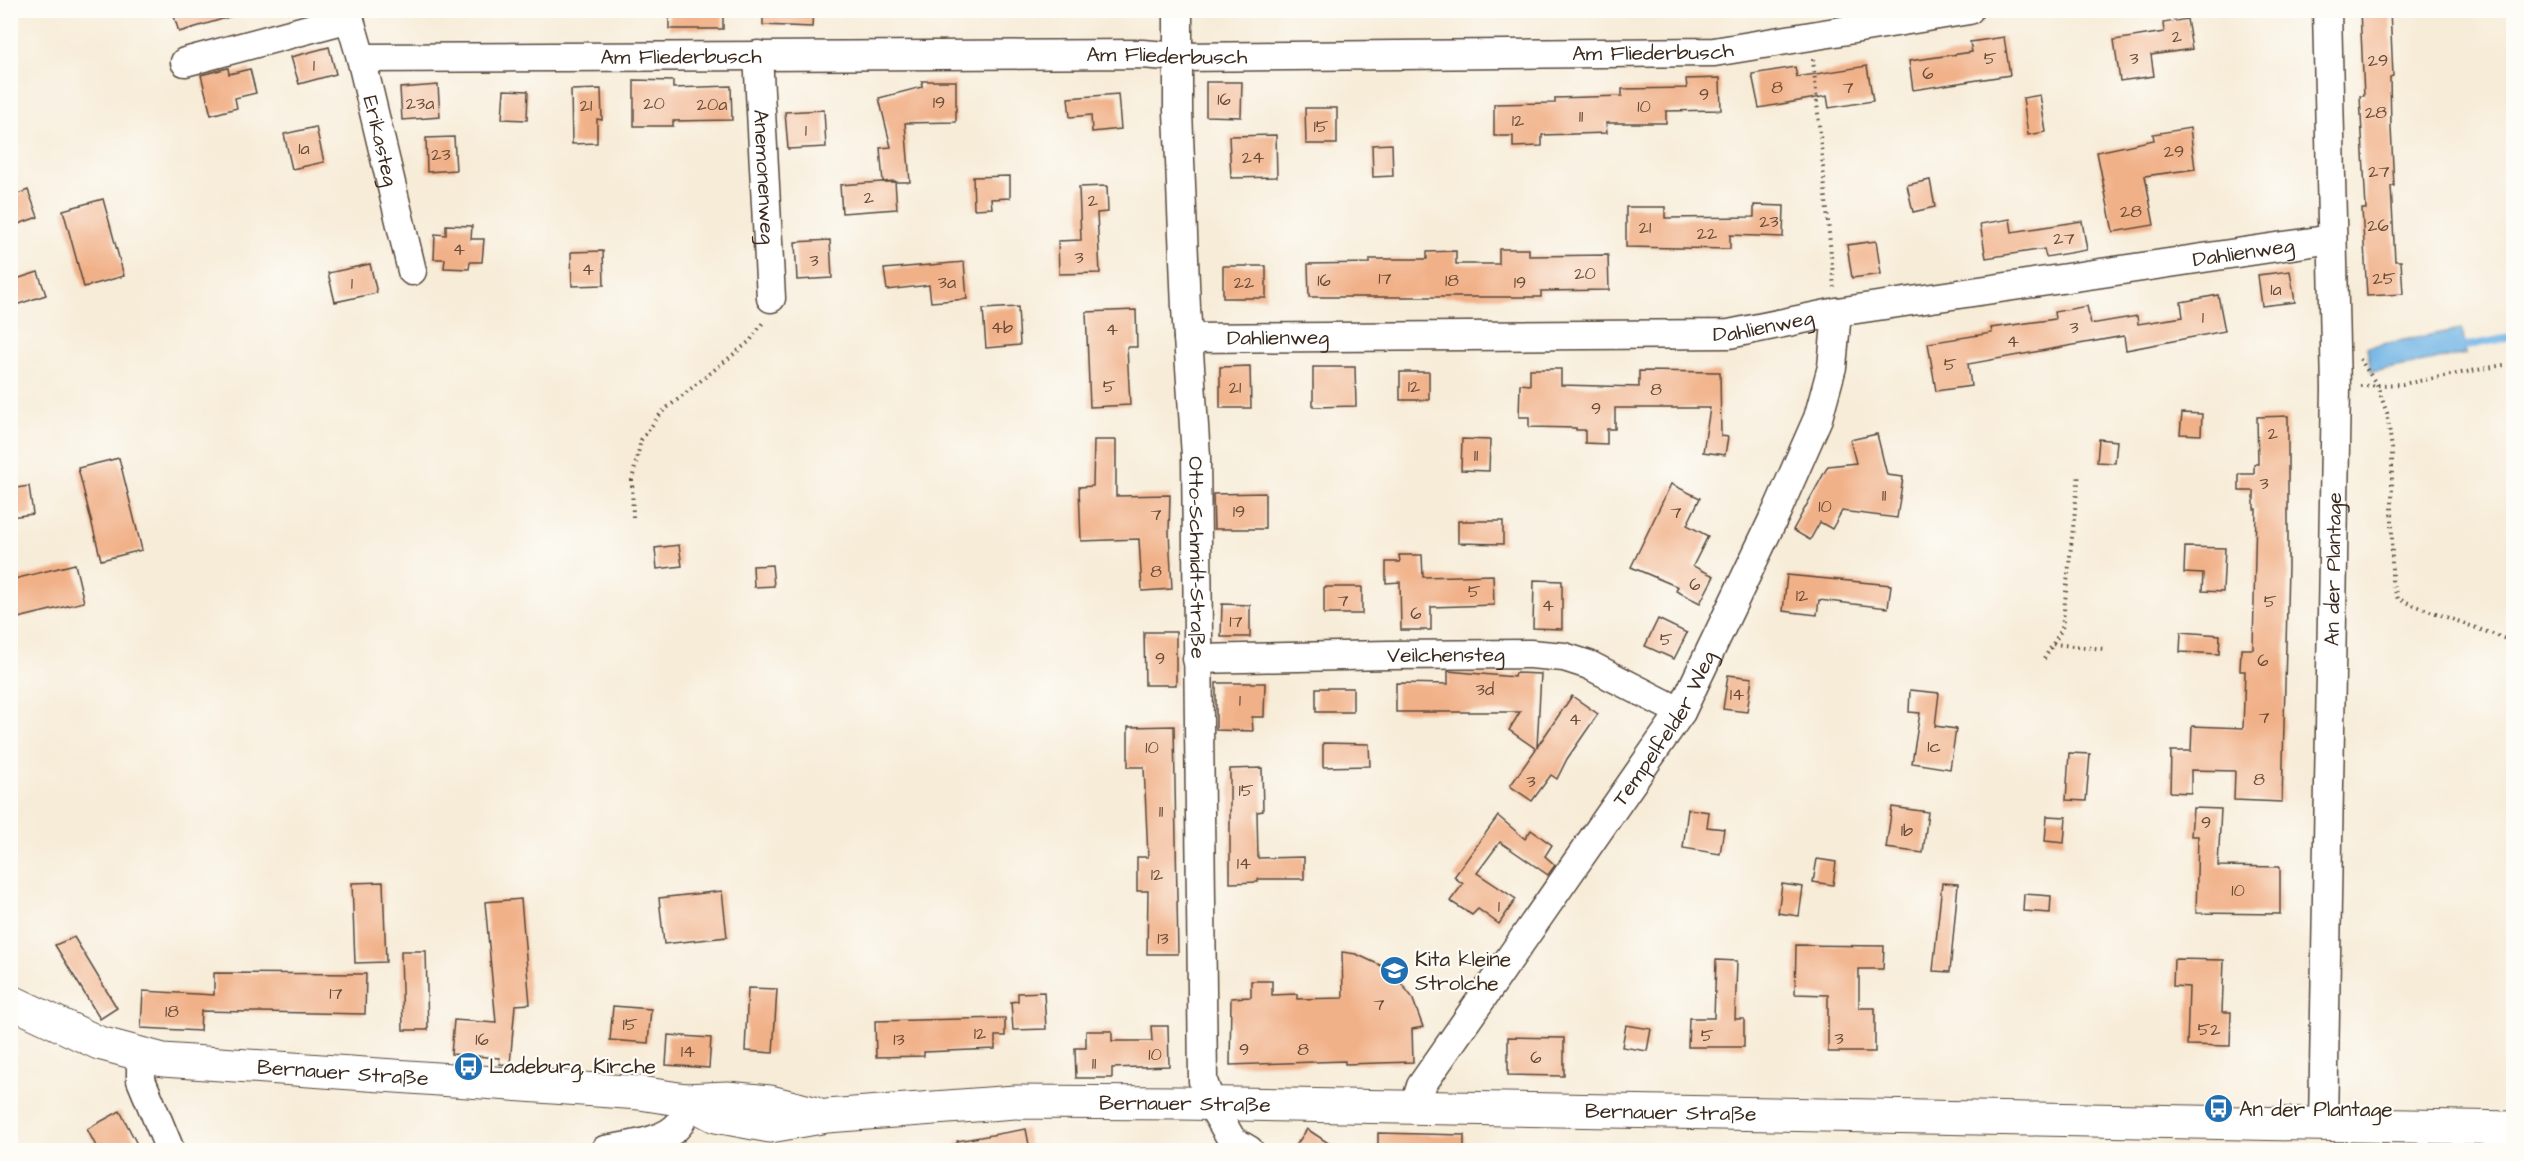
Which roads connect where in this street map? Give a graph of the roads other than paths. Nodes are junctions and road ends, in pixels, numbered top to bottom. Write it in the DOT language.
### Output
graph roads {
  1 [pos="1178,10"];
  2 [pos="1969,10"];
  3 [pos="2326,10"];
  4 [pos="348,14"];
  5 [pos="759,55"];
  6 [pos="1179,57"];
  7 [pos="361,58"];
  8 [pos="185,62"];
  9 [pos="2332,239"];
  10 [pos="412,271"];
  11 [pos="771,298"];
  12 [pos="1837,312"];
  13 [pos="1188,338"];
  14 [pos="1197,659"];
  15 [pos="1681,712"];
  16 [pos="10,1001"];
  17 [pos="141,1056"];
  18 [pos="685,1100"];
  19 [pos="1211,1104"];
  20 [pos="1414,1108"];
  21 [pos="2323,1125"];
  22 [pos="2514,1128"];
  23 [pos="170,1150"];
  24 [pos="605,1150"];
  25 [pos="1249,1150"];
  1 -- 6 [label="street, Otto-Schmidt-Straße"];
  2 -- 6 [label="street, Am Fliederbusch"];
  3 -- 9 [label="street, An der Plantage"];
  4 -- 7 [label="street, Erikasteg"];
  4 -- 8 [label="street"];
  5 -- 6 [label="street, Am Fliederbusch"];
  5 -- 7 [label="street, Am Fliederbusch"];
  5 -- 11 [label="street, Anemonenweg"];
  6 -- 13 [label="street, Otto-Schmidt-Straße"];
  7 -- 10 [label="street, Erikasteg"];
  9 -- 12 [label="street, Dahlienweg"];
  9 -- 21 [label="street, An der Plantage"];
  12 -- 13 [label="street, Dahlienweg"];
  12 -- 15 [label="street, Tempelfelder Weg"];
  13 -- 14 [label="street, Otto-Schmidt-Straße"];
  14 -- 15 [label="street, Veilchensteg"];
  14 -- 19 [label="street, Otto-Schmidt-Straße"];
  15 -- 20 [label="street, Tempelfelder Weg"];
  16 -- 17 [label="main road, Bernauer Straße"];
  17 -- 18 [label="main road, Bernauer Straße"];
  17 -- 23 [label="street"];
  18 -- 19 [label="main road, Bernauer Straße"];
  18 -- 24 [label="street"];
  19 -- 20 [label="main road, Bernauer Straße"];
  19 -- 25 [label="street, Otto-Schmidt-Straße"];
  20 -- 21 [label="main road, Bernauer Straße"];
  21 -- 22 [label="main road, Bernauer Straße"];
}
